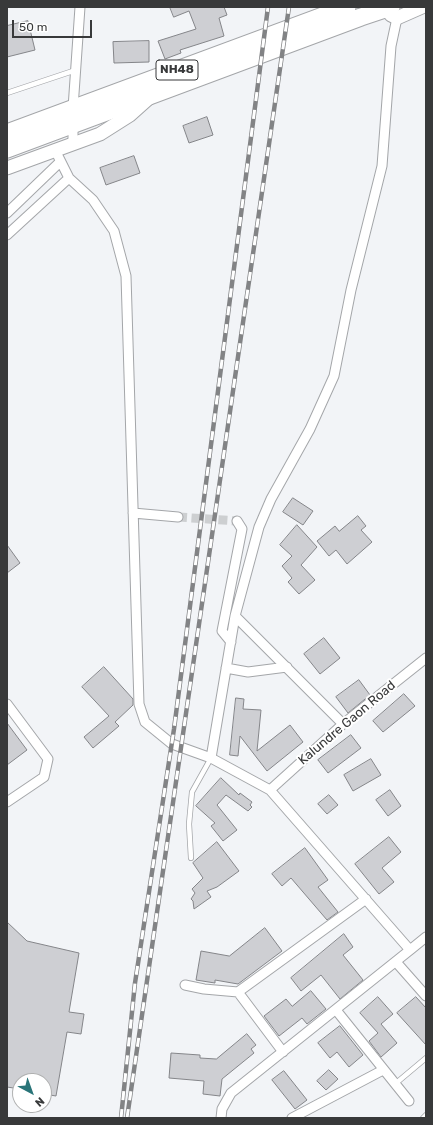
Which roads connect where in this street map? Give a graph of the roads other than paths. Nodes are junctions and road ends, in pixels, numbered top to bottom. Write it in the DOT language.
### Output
graph roads {
  1 [pos="80,7"];
  2 [pos="347,7"];
  3 [pos="422,7"];
  4 [pos="390,10"];
  5 [pos="76,70"];
  6 [pos="7,93"];
  7 [pos="155,94"];
  8 [pos="73,116"];
  9 [pos="7,133"];
  10 [pos="73,144"];
  11 [pos="7,149"];
  12 [pos="57,156"];
  13 [pos="7,168"];
  14 [pos="69,178"];
  15 [pos="7,213"];
  16 [pos="7,235"];
  17 [pos="133,513"];
  18 [pos="178,517"];
  19 [pos="237,521"];
  20 [pos="235,616"];
  21 [pos="231,642"];
  22 [pos="426,658"];
  23 [pos="286,667"];
  24 [pos="226,668"];
  25 [pos="7,704"];
  26 [pos="343,724"];
  27 [pos="211,758"];
  28 [pos="270,790"];
  29 [pos="7,802"];
  30 [pos="191,858"];
  31 [pos="366,899"];
  32 [pos="426,938"];
  33 [pos="410,950"];
  34 [pos="396,962"];
  35 [pos="186,985"];
  36 [pos="238,992"];
  37 [pos="426,996"];
  38 [pos="336,1010"];
  39 [pos="283,1052"];
  40 [pos="426,1058"];
  41 [pos="383,1070"];
  42 [pos="395,1084"];
  43 [pos="409,1101"];
  44 [pos="426,1115"];
  45 [pos="221,1118"];
  46 [pos="292,1118"];
  47 [pos="423,1118"];
  1 -- 5 [label="street"];
  2 -- 8 [label="highway, NH48"];
  3 -- 4 [label="street"];
  4 -- 7 [label="highway, NH48"];
  4 -- 20 [label="street"];
  5 -- 6 [label="lane"];
  5 -- 8 [label="street"];
  7 -- 8 [label="highway, NH48"];
  7 -- 10 [label="street"];
  8 -- 9 [label="highway, NH48"];
  8 -- 10 [label="street"];
  8 -- 11 [label="highway, NH48"];
  10 -- 12 [label="street"];
  12 -- 13 [label="street"];
  12 -- 14 [label="street"];
  12 -- 15 [label="street"];
  14 -- 16 [label="street"];
  14 -- 17 [label="street"];
  17 -- 18 [label="street"];
  17 -- 27 [label="street"];
  19 -- 21 [label="street"];
  20 -- 21 [label="street"];
  20 -- 23 [label="street"];
  21 -- 24 [label="street"];
  22 -- 26 [label="street, Kalundre Gaon Road"];
  23 -- 24 [label="street"];
  23 -- 26 [label="street"];
  24 -- 27 [label="street"];
  25 -- 29 [label="street"];
  26 -- 28 [label="street, Kalundre Gaon Road"];
  27 -- 28 [label="street"];
  27 -- 30 [label="lane"];
  28 -- 31 [label="street"];
  31 -- 33 [label="street"];
  31 -- 36 [label="street"];
  32 -- 33 [label="street"];
  33 -- 34 [label="street"];
  34 -- 37 [label="street"];
  34 -- 38 [label="street"];
  35 -- 36 [label="street"];
  36 -- 39 [label="street"];
  38 -- 39 [label="street"];
  38 -- 41 [label="street"];
  39 -- 45 [label="street"];
  40 -- 42 [label="lane"];
  41 -- 42 [label="street"];
  41 -- 46 [label="street"];
  42 -- 43 [label="street"];
  44 -- 47 [label="lane"];
}
